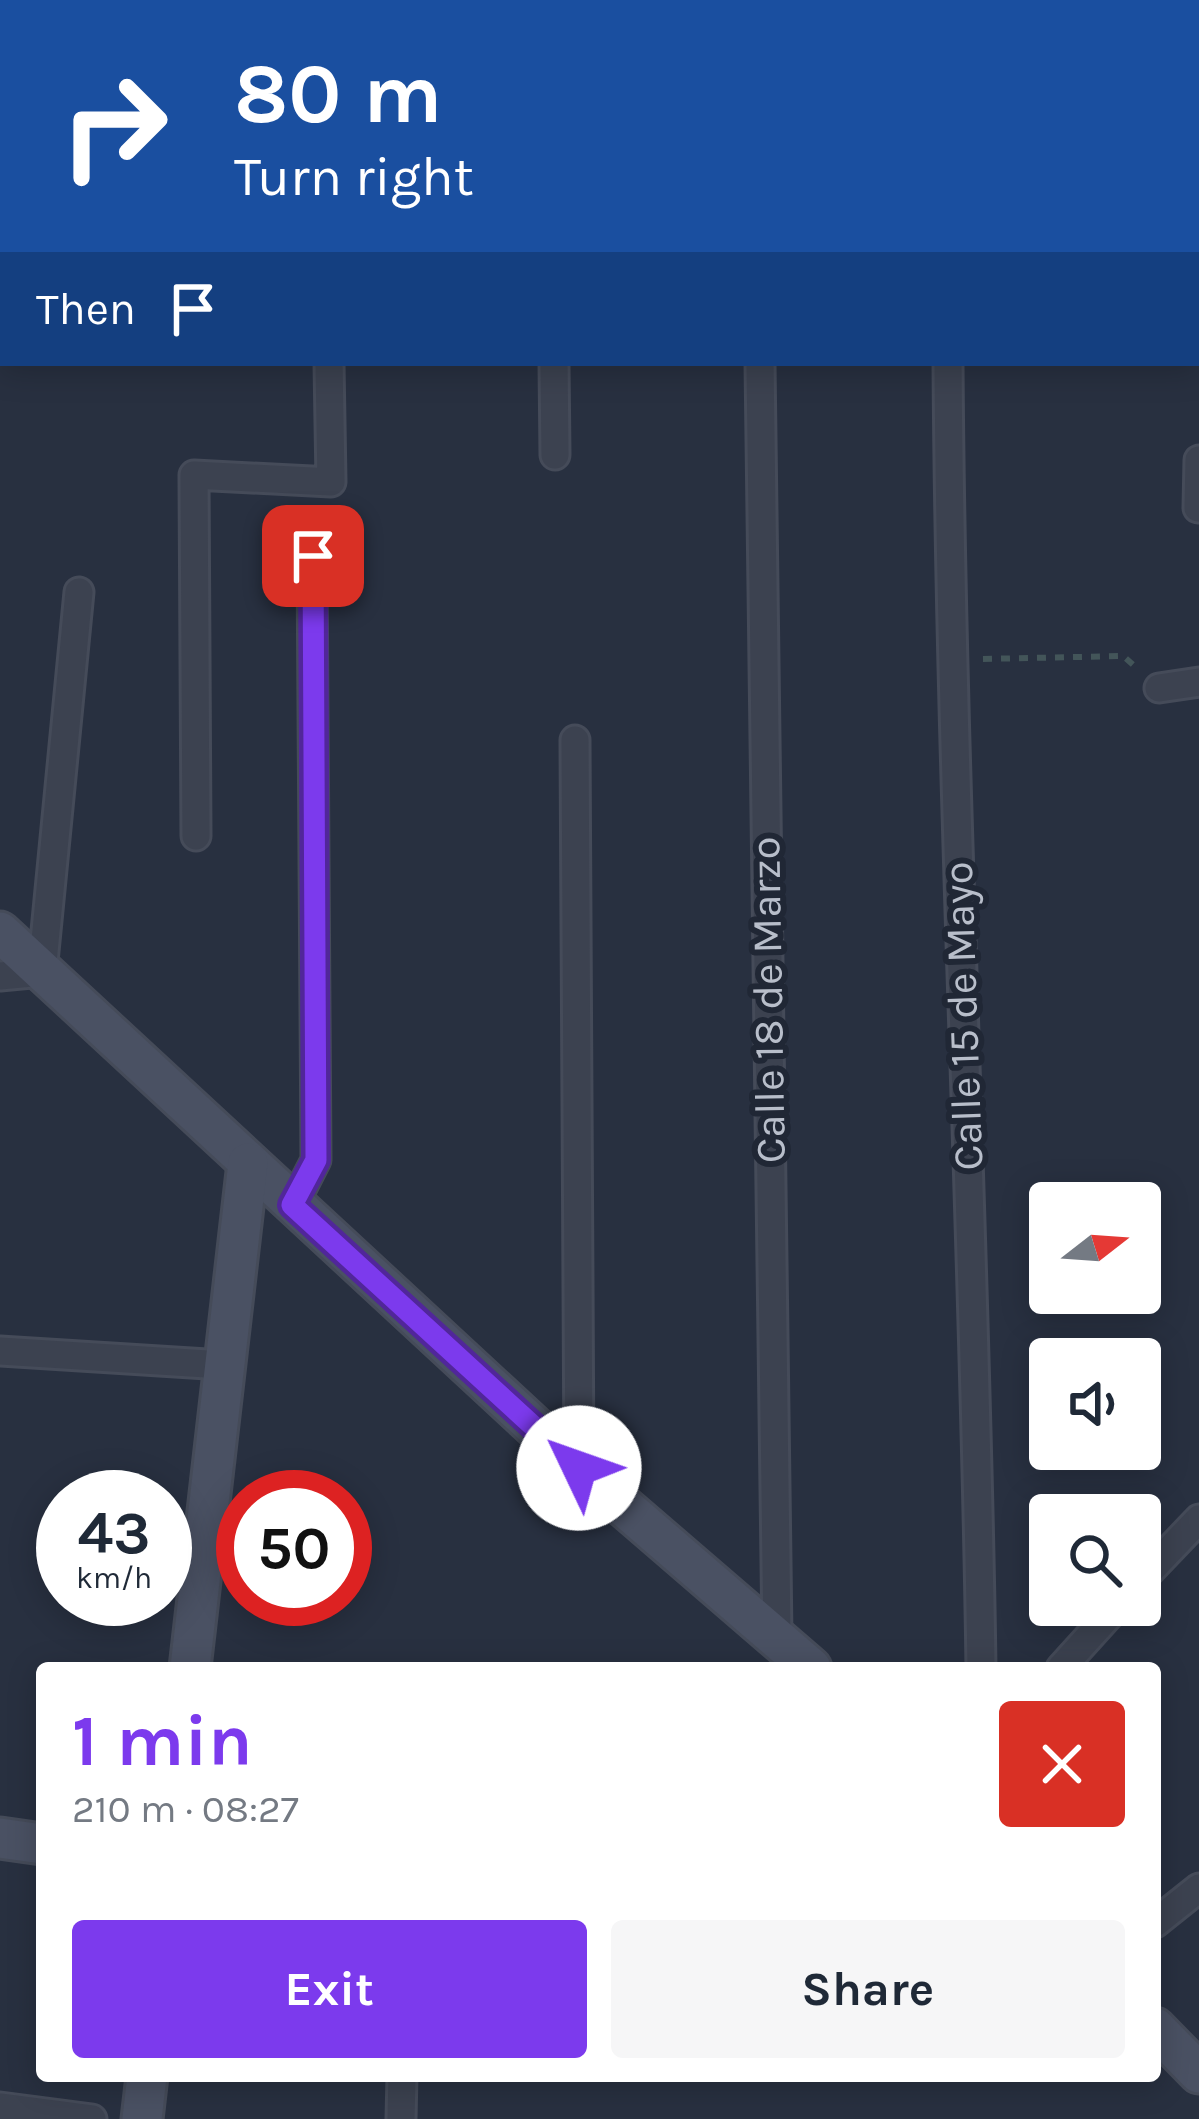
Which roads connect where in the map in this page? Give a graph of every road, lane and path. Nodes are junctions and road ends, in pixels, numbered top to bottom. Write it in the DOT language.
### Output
graph roads {
  1 [pos="329,366"];
  2 [pos="554,366"];
  3 [pos="760,366"];
  4 [pos="948,366"];
  5 [pos="555,455"];
  6 [pos="1199,460"];
  7 [pos="1198,508"];
  8 [pos="313,556"];
  9 [pos="80,592"];
  10 [pos="950,660"];
  11 [pos="1199,682"];
  12 [pos="1159,688"];
  13 [pos="575,740"];
  14 [pos="196,836"];
  15 [pos="0,932"];
  16 [pos="42,971"];
  17 [pos="0,976"];
  18 [pos="248,1163"];
  19 [pos="292,1205"];
  20 [pos="0,1351"];
  21 [pos="223,1365"];
  22 [pos="579,1468"];
  23 [pos="1199,1519"];
  24 [pos="1161,1559"];
  25 [pos="1099,1626"];
  26 [pos="777,1637"];
  27 [pos="191,1662"];
  28 [pos="804,1662"];
  29 [pos="981,1662"];
  30 [pos="1066,1662"];
  31 [pos="0,1838"];
  32 [pos="36,1843"];
  33 [pos="1199,1888"];
  34 [pos="1161,1918"];
  35 [pos="1161,2034"];
  36 [pos="1199,2073"];
  37 [pos="146,2082"];
  38 [pos="402,2082"];
  39 [pos="0,2107"];
  40 [pos="92,2119"];
  41 [pos="142,2119"];
  42 [pos="401,2119"];
  1 -- 14 [label="street"];
  2 -- 5 [label="street"];
  3 -- 26 [label="street, Calle 18 de Marzo"];
  4 -- 10 [label="street, Calle 15 de Mayo"];
  6 -- 7 [label="street"];
  8 -- 19 [label="street"];
  9 -- 16 [label="street"];
  10 -- 12 [label="path"];
  10 -- 29 [label="street, Calle 15 de Mayo"];
  11 -- 12 [label="street"];
  13 -- 22 [label="street"];
  15 -- 16 [label="main road"];
  16 -- 17 [label="street"];
  16 -- 18 [label="main road"];
  18 -- 19 [label="main road"];
  18 -- 21 [label="main road"];
  19 -- 22 [label="main road"];
  20 -- 21 [label="street"];
  21 -- 27 [label="main road"];
  22 -- 26 [label="main road"];
  23 -- 24 [label="street"];
  25 -- 30 [label="street"];
  26 -- 28 [label="main road"];
  31 -- 32 [label="main road"];
  33 -- 34 [label="street"];
  35 -- 36 [label="main road"];
  37 -- 41 [label="main road"];
  38 -- 42 [label="street"];
  39 -- 40 [label="street"];
}
